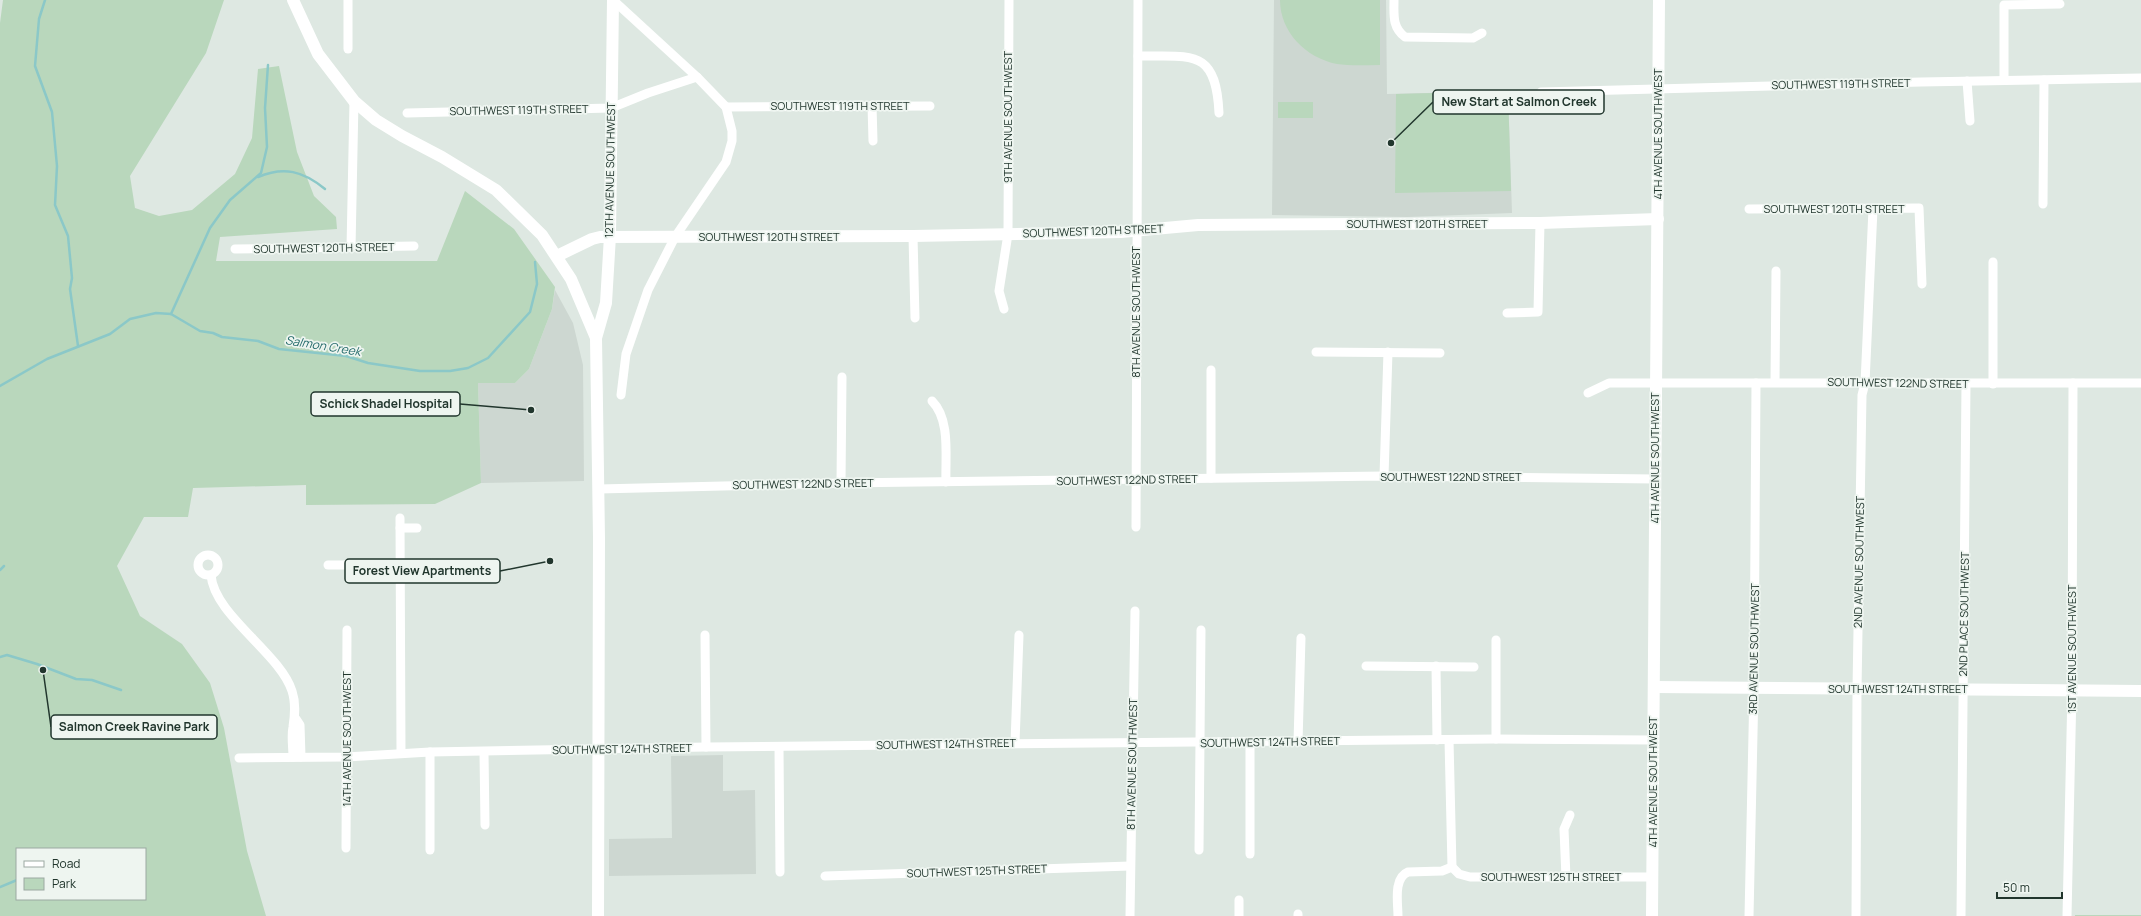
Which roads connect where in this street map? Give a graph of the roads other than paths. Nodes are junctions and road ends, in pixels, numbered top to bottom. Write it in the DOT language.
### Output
graph roads {
  1 [pos="293,0"];
  2 [pos="348,0"];
  3 [pos="613,0"];
  4 [pos="1009,0"];
  5 [pos="1138,0"];
  6 [pos="1394,0"];
  7 [pos="1659,0"];
  8 [pos="2060,4"];
  9 [pos="1482,33"];
  10 [pos="348,49"];
  11 [pos="1138,56"];
  12 [pos="697,77"];
  13 [pos="2141,78"];
  14 [pos="2004,80"];
  15 [pos="2044,80"];
  16 [pos="1966,81"];
  17 [pos="1658,88"];
  18 [pos="1541,92"];
  19 [pos="354,101"];
  20 [pos="872,106"];
  21 [pos="930,106"];
  22 [pos="726,107"];
  23 [pos="611,108"];
  24 [pos="407,113"];
  25 [pos="1219,113"];
  26 [pos="1970,121"];
  27 [pos="873,141"];
  28 [pos="2042,204"];
  29 [pos="1749,209"];
  30 [pos="1874,209"];
  31 [pos="1658,219"];
  32 [pos="1540,223"];
  33 [pos="1136,231"];
  34 [pos="1008,234"];
  35 [pos="610,236"];
  36 [pos="914,236"];
  37 [pos="675,237"];
  38 [pos="414,246"];
  39 [pos="351,248"];
  40 [pos="235,249"];
  41 [pos="557,256"];
  42 [pos="1992,262"];
  43 [pos="1776,271"];
  44 [pos="1922,284"];
  45 [pos="1004,309"];
  46 [pos="1507,313"];
  47 [pos="915,318"];
  48 [pos="596,338"];
  49 [pos="1316,352"];
  50 [pos="1388,352"];
  51 [pos="1440,353"];
  52 [pos="1211,370"];
  53 [pos="842,377"];
  54 [pos="1775,382"];
  55 [pos="1656,383"];
  56 [pos="1756,383"];
  57 [pos="1865,383"];
  58 [pos="2073,383"];
  59 [pos="2141,383"];
  60 [pos="1966,384"];
  61 [pos="1993,384"];
  62 [pos="1588,393"];
  63 [pos="621,395"];
  64 [pos="932,401"];
  65 [pos="1384,476"];
  66 [pos="1211,478"];
  67 [pos="1655,479"];
  68 [pos="1136,480"];
  69 [pos="946,482"];
  70 [pos="840,483"];
  71 [pos="599,489"];
  72 [pos="400,518"];
  73 [pos="1136,527"];
  74 [pos="400,528"];
  75 [pos="417,528"];
  76 [pos="328,565"];
  77 [pos="400,565"];
  78 [pos="211,575"];
  79 [pos="1135,611"];
  80 [pos="347,630"];
  81 [pos="1201,630"];
  82 [pos="705,635"];
  83 [pos="1019,636"];
  84 [pos="1301,638"];
  85 [pos="1496,640"];
  86 [pos="1366,666"];
  87 [pos="1436,666"];
  88 [pos="1474,667"];
  89 [pos="1654,687"];
  90 [pos="1754,688"];
  91 [pos="1856,689"];
  92 [pos="1963,690"];
  93 [pos="2072,690"];
  94 [pos="2141,691"];
  95 [pos="1496,739"];
  96 [pos="1437,740"];
  97 [pos="1449,740"];
  98 [pos="1653,740"];
  99 [pos="1250,742"];
  100 [pos="1298,742"];
  101 [pos="1015,743"];
  102 [pos="1132,743"];
  103 [pos="1199,743"];
  104 [pos="706,747"];
  105 [pos="779,747"];
  106 [pos="600,750"];
  107 [pos="430,752"];
  108 [pos="484,752"];
  109 [pos="401,753"];
  110 [pos="297,757"];
  111 [pos="346,757"];
  112 [pos="239,758"];
  113 [pos="1570,815"];
  114 [pos="484,825"];
  115 [pos="346,848"];
  116 [pos="430,850"];
  117 [pos="1199,850"];
  118 [pos="1250,854"];
  119 [pos="1130,866"];
  120 [pos="1452,867"];
  121 [pos="780,872"];
  122 [pos="825,876"];
  123 [pos="1653,877"];
  124 [pos="1566,878"];
  125 [pos="1239,900"];
  126 [pos="598,916"];
  127 [pos="1130,916"];
  128 [pos="1239,916"];
  129 [pos="1398,916"];
  130 [pos="1652,916"];
  131 [pos="1749,916"];
  132 [pos="1856,916"];
  133 [pos="1961,916"];
  134 [pos="2067,916"];
  1 -- 19 [label="street"];
  2 -- 10 [label="street"];
  3 -- 12 [label="street"];
  3 -- 23 [label="street, 12TH AVENUE SOUTHWEST"];
  4 -- 34 [label="street, 9TH AVENUE SOUTHWEST"];
  5 -- 11 [label="street, 8TH AVENUE SOUTHWEST"];
  6 -- 9 [label="street"];
  7 -- 17 [label="street, 4TH AVENUE SOUTHWEST"];
  8 -- 14 [label="street"];
  11 -- 25 [label="street"];
  11 -- 33 [label="street, 8TH AVENUE SOUTHWEST"];
  12 -- 22 [label="street"];
  12 -- 23 [label="street, SOUTHWEST 119TH STREET"];
  13 -- 15 [label="street, SOUTHWEST 119TH STREET"];
  14 -- 15 [label="street, SOUTHWEST 119TH STREET"];
  14 -- 16 [label="street, SOUTHWEST 119TH STREET"];
  15 -- 28 [label="street"];
  16 -- 17 [label="street, SOUTHWEST 119TH STREET"];
  16 -- 26 [label="street"];
  17 -- 18 [label="street, SOUTHWEST 119TH STREET"];
  17 -- 31 [label="street, 4TH AVENUE SOUTHWEST"];
  19 -- 39 [label="street"];
  19 -- 41 [label="street"];
  20 -- 21 [label="street, SOUTHWEST 119TH STREET"];
  20 -- 22 [label="street, SOUTHWEST 119TH STREET"];
  20 -- 27 [label="street"];
  22 -- 37 [label="street"];
  23 -- 24 [label="street, SOUTHWEST 119TH STREET"];
  23 -- 35 [label="street, 12TH AVENUE SOUTHWEST"];
  29 -- 30 [label="street, SOUTHWEST 120TH STREET"];
  30 -- 44 [label="street, SOUTHWEST 120TH STREET"];
  30 -- 57 [label="street, 2ND AVENUE SOUTHWEST"];
  31 -- 32 [label="street, SOUTHWEST 120TH STREET"];
  31 -- 55 [label="street, 4TH AVENUE SOUTHWEST"];
  32 -- 33 [label="street, SOUTHWEST 120TH STREET"];
  32 -- 46 [label="street"];
  33 -- 34 [label="street, SOUTHWEST 120TH STREET"];
  33 -- 68 [label="street, 8TH AVENUE SOUTHWEST"];
  34 -- 36 [label="street, SOUTHWEST 120TH STREET"];
  34 -- 45 [label="street, 9TH AVENUE SOUTHWEST"];
  35 -- 37 [label="street, SOUTHWEST 120TH STREET"];
  35 -- 41 [label="street, SOUTHWEST 120TH STREET"];
  35 -- 48 [label="street, 12TH AVENUE SOUTHWEST"];
  36 -- 37 [label="street, SOUTHWEST 120TH STREET"];
  36 -- 47 [label="street"];
  37 -- 63 [label="street"];
  38 -- 39 [label="street, SOUTHWEST 120TH STREET"];
  39 -- 40 [label="street, SOUTHWEST 120TH STREET"];
  41 -- 48 [label="street"];
  42 -- 61 [label="street"];
  43 -- 54 [label="street"];
  48 -- 71 [label="street"];
  49 -- 50 [label="street"];
  50 -- 51 [label="street"];
  50 -- 65 [label="street"];
  52 -- 66 [label="street"];
  53 -- 70 [label="street"];
  54 -- 56 [label="street, SOUTHWEST 122ND STREET"];
  54 -- 57 [label="street, SOUTHWEST 122ND STREET"];
  55 -- 56 [label="street, SOUTHWEST 122ND STREET"];
  55 -- 62 [label="street, SOUTHWEST 122ND STREET"];
  55 -- 67 [label="street, 4TH AVENUE SOUTHWEST"];
  56 -- 90 [label="street, 3RD AVENUE SOUTHWEST"];
  57 -- 60 [label="street, SOUTHWEST 122ND STREET"];
  57 -- 91 [label="street, 2ND AVENUE SOUTHWEST"];
  58 -- 59 [label="street, SOUTHWEST 122ND STREET"];
  58 -- 61 [label="street, SOUTHWEST 122ND STREET"];
  58 -- 93 [label="street, 1ST AVENUE SOUTHWEST"];
  60 -- 61 [label="street, SOUTHWEST 122ND STREET"];
  60 -- 92 [label="street, 2ND PLACE SOUTHWEST"];
  64 -- 69 [label="street"];
  65 -- 66 [label="street, SOUTHWEST 122ND STREET"];
  65 -- 67 [label="street, SOUTHWEST 122ND STREET"];
  66 -- 68 [label="street, SOUTHWEST 122ND STREET"];
  67 -- 89 [label="street, 4TH AVENUE SOUTHWEST"];
  68 -- 69 [label="street, SOUTHWEST 122ND STREET"];
  68 -- 73 [label="street, 8TH AVENUE SOUTHWEST"];
  69 -- 70 [label="street, SOUTHWEST 122ND STREET"];
  70 -- 71 [label="street, SOUTHWEST 122ND STREET"];
  71 -- 106 [label="street"];
  72 -- 74 [label="street"];
  74 -- 75 [label="street"];
  74 -- 77 [label="street"];
  76 -- 77 [label="street"];
  77 -- 109 [label="street"];
  78 -- 110 [label="street"];
  79 -- 102 [label="street, 8TH AVENUE SOUTHWEST"];
  80 -- 111 [label="street, 14TH AVENUE SOUTHWEST"];
  81 -- 103 [label="street"];
  82 -- 104 [label="street"];
  83 -- 101 [label="street"];
  84 -- 100 [label="street"];
  85 -- 95 [label="street"];
  86 -- 87 [label="street"];
  87 -- 88 [label="street"];
  87 -- 96 [label="street"];
  89 -- 90 [label="street, SOUTHWEST 124TH STREET"];
  89 -- 98 [label="street, 4TH AVENUE SOUTHWEST"];
  90 -- 91 [label="street, SOUTHWEST 124TH STREET"];
  90 -- 131 [label="street, 3RD AVENUE SOUTHWEST"];
  91 -- 92 [label="street, SOUTHWEST 124TH STREET"];
  91 -- 132 [label="street, 2ND AVENUE SOUTHWEST"];
  92 -- 93 [label="street, SOUTHWEST 124TH STREET"];
  92 -- 133 [label="street, 2ND PLACE SOUTHWEST"];
  93 -- 94 [label="street, SOUTHWEST 124TH STREET"];
  93 -- 134 [label="street, 1ST AVENUE SOUTHWEST"];
  95 -- 97 [label="street, SOUTHWEST 124TH STREET"];
  95 -- 98 [label="street, SOUTHWEST 124TH STREET"];
  96 -- 97 [label="street, SOUTHWEST 124TH STREET"];
  96 -- 100 [label="street, SOUTHWEST 124TH STREET"];
  97 -- 120 [label="street"];
  98 -- 123 [label="street, 4TH AVENUE SOUTHWEST"];
  99 -- 100 [label="street, SOUTHWEST 124TH STREET"];
  99 -- 103 [label="street, SOUTHWEST 124TH STREET"];
  99 -- 118 [label="street"];
  101 -- 102 [label="street, SOUTHWEST 124TH STREET"];
  101 -- 105 [label="street, SOUTHWEST 124TH STREET"];
  102 -- 103 [label="street, SOUTHWEST 124TH STREET"];
  102 -- 119 [label="street, 8TH AVENUE SOUTHWEST"];
  103 -- 117 [label="street"];
  104 -- 105 [label="street, SOUTHWEST 124TH STREET"];
  104 -- 106 [label="street, SOUTHWEST 124TH STREET"];
  105 -- 121 [label="street"];
  106 -- 108 [label="street, SOUTHWEST 124TH STREET"];
  106 -- 126 [label="street"];
  107 -- 108 [label="street, SOUTHWEST 124TH STREET"];
  107 -- 109 [label="street, SOUTHWEST 124TH STREET"];
  107 -- 116 [label="street"];
  108 -- 114 [label="street"];
  109 -- 111 [label="street, SOUTHWEST 124TH STREET"];
  110 -- 111 [label="street, SOUTHWEST 124TH STREET"];
  110 -- 112 [label="street, SOUTHWEST 124TH STREET"];
  111 -- 115 [label="street, 14TH AVENUE SOUTHWEST"];
  113 -- 124 [label="street"];
  119 -- 122 [label="street, SOUTHWEST 125TH STREET"];
  119 -- 127 [label="street, 8TH AVENUE SOUTHWEST"];
  120 -- 124 [label="street, SOUTHWEST 125TH STREET"];
  120 -- 129 [label="street"];
  123 -- 124 [label="street, SOUTHWEST 125TH STREET"];
  123 -- 130 [label="street, 4TH AVENUE SOUTHWEST"];
  125 -- 128 [label="street"];
}
